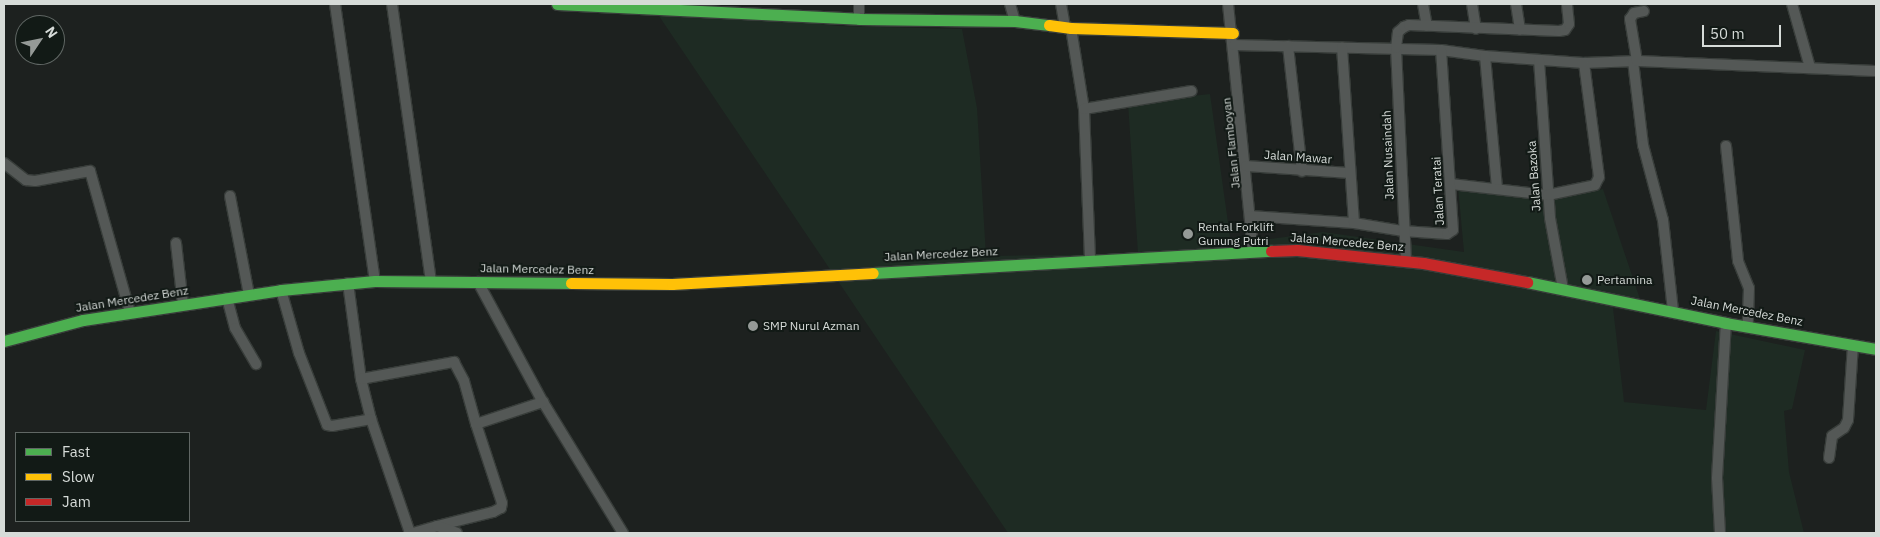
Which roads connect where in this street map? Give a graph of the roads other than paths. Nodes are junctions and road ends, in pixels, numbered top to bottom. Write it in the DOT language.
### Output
graph roads {
  1 [pos="335,4"];
  2 [pos="392,4"];
  3 [pos="557,4"];
  4 [pos="858,4"];
  5 [pos="1010,4"];
  6 [pos="1061,4"];
  7 [pos="1228,4"];
  8 [pos="1424,4"];
  9 [pos="1472,4"];
  10 [pos="1516,4"];
  11 [pos="1567,4"];
  12 [pos="1792,4"];
  13 [pos="630,6"];
  14 [pos="746,9"];
  15 [pos="1644,11"];
  16 [pos="859,19"];
  17 [pos="1015,21"];
  18 [pos="1427,26"];
  19 [pos="1068,28"];
  20 [pos="1476,29"];
  21 [pos="1520,30"];
  22 [pos="1233,39"];
  23 [pos="1288,46"];
  24 [pos="1342,47"];
  25 [pos="1396,48"];
  26 [pos="1441,50"];
  27 [pos="1485,56"];
  28 [pos="1539,60"];
  29 [pos="1635,61"];
  30 [pos="1584,63"];
  31 [pos="1810,67"];
  32 [pos="1876,71"];
  33 [pos="1192,91"];
  34 [pos="1084,109"];
  35 [pos="1726,146"];
  36 [pos="4,163"];
  37 [pos="1246,166"];
  38 [pos="1302,171"];
  39 [pos="1350,173"];
  40 [pos="1451,184"];
  41 [pos="1496,188"];
  42 [pos="1548,195"];
  43 [pos="230,196"];
  44 [pos="1250,216"];
  45 [pos="1354,223"];
  46 [pos="1403,231"];
  47 [pos="176,243"];
  48 [pos="1253,251"];
  49 [pos="1090,260"];
  50 [pos="1406,260"];
  51 [pos="375,281"];
  52 [pos="431,281"];
  53 [pos="478,282"];
  54 [pos="348,283"];
  55 [pos="1563,289"];
  56 [pos="281,290"];
  57 [pos="249,295"];
  58 [pos="227,298"];
  59 [pos="184,304"];
  60 [pos="1674,311"];
  61 [pos="130,312"];
  62 [pos="1726,322"];
  63 [pos="1748,326"];
  64 [pos="4,341"];
  65 [pos="1854,345"];
  66 [pos="1876,349"];
  67 [pos="256,364"];
  68 [pos="361,379"];
  69 [pos="543,402"];
  70 [pos="371,419"];
  71 [pos="476,424"];
  72 [pos="1828,458"];
  73 [pos="437,526"];
  74 [pos="409,532"];
  75 [pos="457,533"];
  76 [pos="623,533"];
  77 [pos="1720,533"];
  1 -- 51 [label="street"];
  2 -- 52 [label="street"];
  3 -- 13 [label="main road"];
  4 -- 16 [label="street"];
  5 -- 17 [label="street"];
  6 -- 19 [label="street"];
  7 -- 22 [label="street, Jalan Flamboyan"];
  8 -- 18 [label="street"];
  9 -- 20 [label="street"];
  10 -- 21 [label="street"];
  11 -- 21 [label="street"];
  12 -- 31 [label="street"];
  13 -- 14 [label="main road"];
  14 -- 16 [label="main road"];
  15 -- 29 [label="street"];
  16 -- 17 [label="main road"];
  17 -- 19 [label="main road"];
  18 -- 20 [label="street"];
  18 -- 25 [label="street"];
  19 -- 22 [label="main road"];
  19 -- 34 [label="street"];
  20 -- 21 [label="street"];
  22 -- 23 [label="street"];
  22 -- 37 [label="street, Jalan Flamboyan"];
  23 -- 24 [label="street"];
  23 -- 38 [label="street"];
  24 -- 25 [label="street"];
  24 -- 39 [label="street"];
  25 -- 26 [label="street"];
  25 -- 46 [label="street, Jalan Nusaindah"];
  26 -- 27 [label="street"];
  26 -- 40 [label="street, Jalan Teratai"];
  27 -- 28 [label="street"];
  27 -- 41 [label="street"];
  28 -- 30 [label="street"];
  28 -- 42 [label="street, Jalan Bazoka"];
  29 -- 30 [label="street"];
  29 -- 31 [label="street"];
  29 -- 60 [label="street"];
  30 -- 42 [label="street"];
  31 -- 32 [label="street"];
  33 -- 34 [label="street"];
  34 -- 49 [label="street"];
  35 -- 63 [label="street"];
  36 -- 61 [label="street"];
  37 -- 38 [label="street, Jalan Mawar"];
  37 -- 44 [label="street, Jalan Flamboyan"];
  38 -- 39 [label="street, Jalan Mawar"];
  39 -- 45 [label="street"];
  40 -- 41 [label="street"];
  40 -- 46 [label="street, Jalan Teratai"];
  41 -- 42 [label="street"];
  42 -- 55 [label="street, Jalan Bazoka"];
  43 -- 57 [label="street"];
  44 -- 45 [label="street, Jalan Teratai"];
  44 -- 48 [label="street, Jalan Flamboyan"];
  45 -- 46 [label="street, Jalan Teratai"];
  46 -- 50 [label="street, Jalan Nusaindah"];
  47 -- 59 [label="street"];
  48 -- 49 [label="main road, Jalan Mercedez Benz"];
  48 -- 50 [label="main road, Jalan Mercedez Benz"];
  49 -- 53 [label="main road, Jalan Mercedez Benz"];
  50 -- 55 [label="main road, Jalan Mercedez Benz"];
  51 -- 52 [label="main road, Jalan Mercedez Benz"];
  51 -- 54 [label="main road, Jalan Mercedez Benz"];
  52 -- 53 [label="main road, Jalan Mercedez Benz"];
  53 -- 69 [label="street"];
  54 -- 56 [label="main road, Jalan Mercedez Benz"];
  54 -- 68 [label="street"];
  55 -- 60 [label="main road, Jalan Mercedez Benz"];
  56 -- 57 [label="main road, Jalan Mercedez Benz"];
  56 -- 70 [label="street"];
  57 -- 58 [label="main road, Jalan Mercedez Benz"];
  58 -- 59 [label="main road, Jalan Mercedez Benz"];
  58 -- 67 [label="street"];
  59 -- 61 [label="main road, Jalan Mercedez Benz"];
  60 -- 62 [label="main road, Jalan Mercedez Benz"];
  61 -- 64 [label="main road, Jalan Mercedez Benz"];
  62 -- 63 [label="main road, Jalan Mercedez Benz"];
  62 -- 77 [label="street"];
  63 -- 65 [label="main road, Jalan Mercedez Benz"];
  65 -- 66 [label="main road, Jalan Mercedez Benz"];
  65 -- 72 [label="street"];
  68 -- 70 [label="street"];
  68 -- 71 [label="street"];
  69 -- 71 [label="street"];
  69 -- 76 [label="street"];
  70 -- 74 [label="street"];
  71 -- 73 [label="street"];
  73 -- 74 [label="street"];
  73 -- 75 [label="street"];
}
